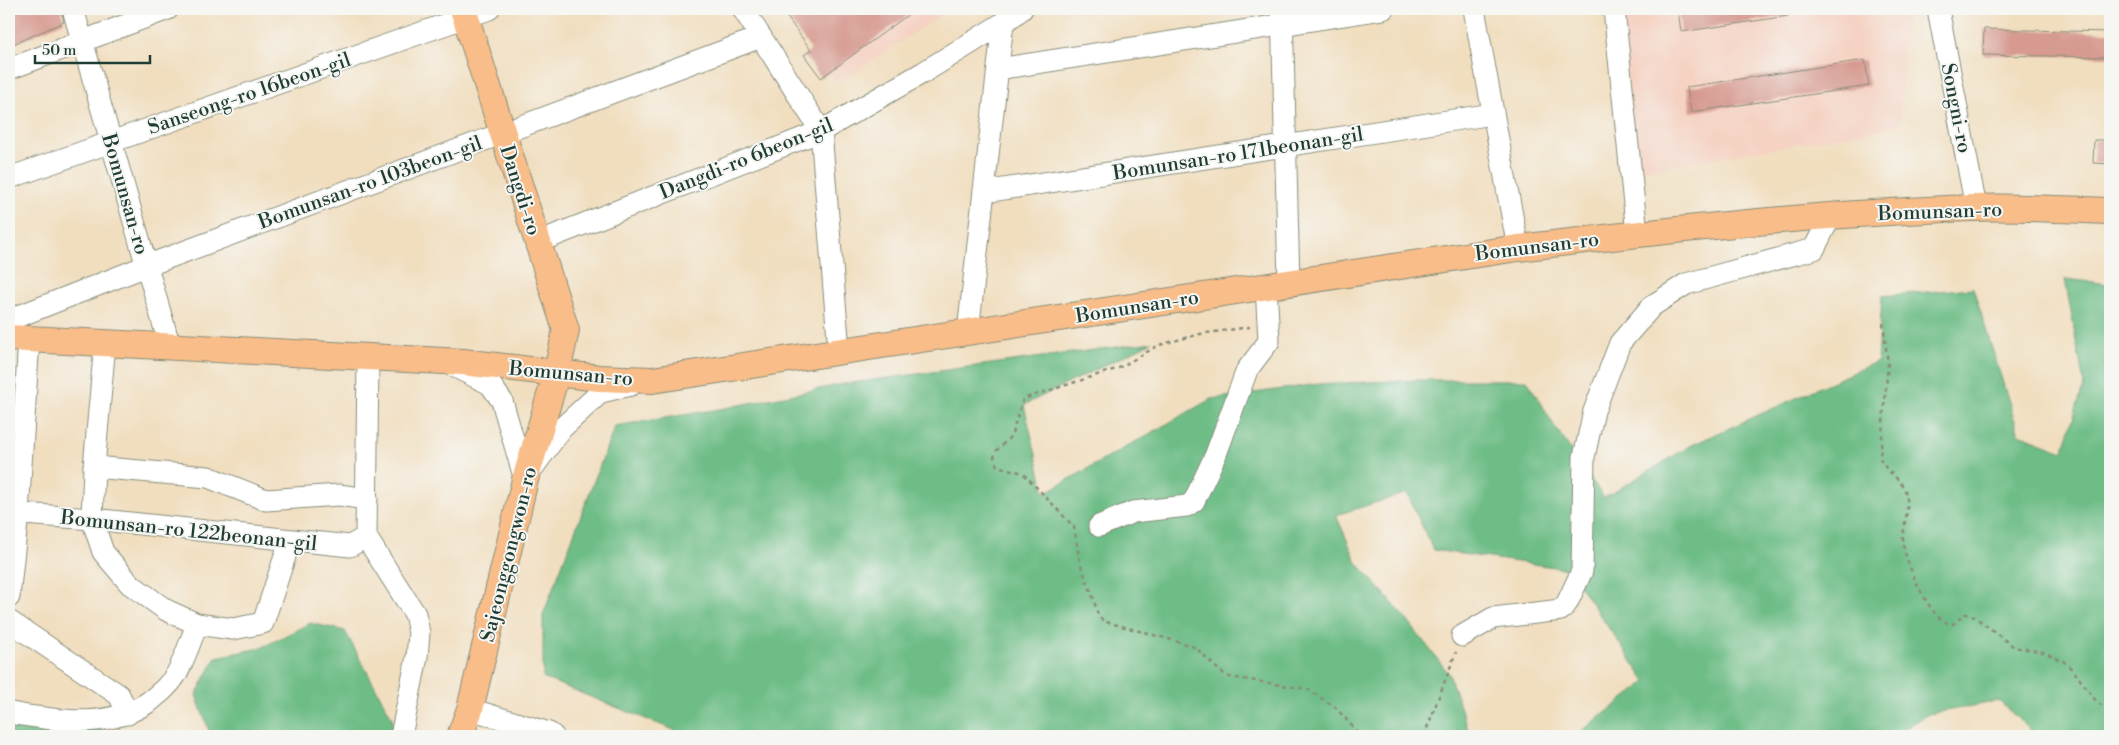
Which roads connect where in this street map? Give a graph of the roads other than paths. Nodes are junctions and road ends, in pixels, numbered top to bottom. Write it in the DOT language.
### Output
graph roads {
  1 [pos="73,9"];
  2 [pos="168,9"];
  3 [pos="743,9"];
  4 [pos="1022,9"];
  5 [pos="1383,9"];
  6 [pos="1474,9"];
  7 [pos="1614,9"];
  8 [pos="1938,9"];
  9 [pos="472,12"];
  10 [pos="1282,17"];
  11 [pos="1003,23"];
  12 [pos="761,37"];
  13 [pos="82,41"];
  14 [pos="9,69"];
  15 [pos="998,69"];
  16 [pos="1493,114"];
  17 [pos="821,131"];
  18 [pos="503,133"];
  19 [pos="110,142"];
  20 [pos="1286,146"];
  21 [pos="9,178"];
  22 [pos="984,192"];
  23 [pos="1976,208"];
  24 [pos="2110,211"];
  25 [pos="1830,215"];
  26 [pos="1637,234"];
  27 [pos="538,242"];
  28 [pos="1518,248"];
  29 [pos="146,266"];
  30 [pos="1278,285"];
  31 [pos="9,320"];
  32 [pos="968,332"];
  33 [pos="19,339"];
  34 [pos="105,343"];
  35 [pos="170,347"];
  36 [pos="838,351"];
  37 [pos="368,357"];
  38 [pos="445,361"];
  39 [pos="557,372"];
  40 [pos="652,380"];
  41 [pos="16,422"];
  42 [pos="94,467"];
  43 [pos="525,480"];
  44 [pos="367,499"];
  45 [pos="14,513"];
  46 [pos="92,519"];
  47 [pos="1099,526"];
  48 [pos="366,537"];
  49 [pos="290,541"];
  50 [pos="9,592"];
  51 [pos="9,596"];
  52 [pos="9,621"];
  53 [pos="198,624"];
  54 [pos="1462,636"];
  55 [pos="470,708"];
  56 [pos="9,713"];
  57 [pos="128,714"];
  58 [pos="401,736"];
  59 [pos="460,736"];
  60 [pos="553,736"];
  1 -- 13 [label="street, Bomunsan-ro"];
  2 -- 13 [label="street"];
  3 -- 12 [label="street"];
  4 -- 11 [label="street, Dangdi-ro 6beon-gil"];
  5 -- 10 [label="street"];
  6 -- 16 [label="street"];
  7 -- 26 [label="street"];
  8 -- 23 [label="street, Songni-ro"];
  9 -- 18 [label="main road, Dangdi-ro"];
  9 -- 19 [label="street, Sanseong-ro 16beon-gil"];
  10 -- 15 [label="street"];
  10 -- 20 [label="street"];
  11 -- 15 [label="street"];
  11 -- 17 [label="street, Dangdi-ro 6beon-gil"];
  12 -- 17 [label="street"];
  12 -- 18 [label="street, Bomunsan-ro 103beon-gil"];
  13 -- 14 [label="street"];
  13 -- 19 [label="street, Bomunsan-ro"];
  15 -- 22 [label="street"];
  16 -- 20 [label="street, Bomunsan-ro 171beonan-gil"];
  16 -- 28 [label="street"];
  17 -- 27 [label="street, Dangdi-ro 6beon-gil"];
  17 -- 36 [label="street"];
  18 -- 27 [label="main road, Dangdi-ro"];
  18 -- 29 [label="street, Bomunsan-ro 103beon-gil"];
  19 -- 21 [label="street, Sanseong-ro 16beon-gil"];
  19 -- 29 [label="street, Bomunsan-ro"];
  20 -- 22 [label="street, Bomunsan-ro 171beonan-gil"];
  20 -- 30 [label="street"];
  22 -- 32 [label="street"];
  23 -- 24 [label="main road, Bomunsan-ro"];
  23 -- 25 [label="main road, Bomunsan-ro"];
  25 -- 26 [label="main road, Bomunsan-ro"];
  25 -- 54 [label="street"];
  26 -- 28 [label="main road, Bomunsan-ro"];
  27 -- 39 [label="main road, Dangdi-ro"];
  28 -- 30 [label="main road, Bomunsan-ro"];
  29 -- 31 [label="street, Bomunsan-ro 103beon-gil"];
  29 -- 35 [label="street, Bomunsan-ro"];
  30 -- 32 [label="main road, Bomunsan-ro"];
  30 -- 47 [label="street"];
  32 -- 36 [label="main road, Bomunsan-ro"];
  33 -- 34 [label="main road, Bomunsan-ro"];
  33 -- 41 [label="street"];
  34 -- 35 [label="main road, Bomunsan-ro"];
  34 -- 42 [label="street"];
  35 -- 37 [label="main road, Bomunsan-ro"];
  36 -- 40 [label="main road, Bomunsan-ro"];
  37 -- 38 [label="main road, Bomunsan-ro"];
  37 -- 44 [label="street"];
  38 -- 39 [label="main road, Bomunsan-ro"];
  38 -- 43 [label="street"];
  39 -- 40 [label="main road, Bomunsan-ro"];
  39 -- 43 [label="main road, Sajeonggongwon-ro"];
  40 -- 43 [label="street"];
  41 -- 45 [label="street"];
  42 -- 44 [label="street"];
  42 -- 46 [label="street"];
  43 -- 55 [label="main road, Sajeonggongwon-ro"];
  44 -- 48 [label="street"];
  45 -- 46 [label="street, Bomunsan-ro 122beonan-gil"];
  45 -- 50 [label="street"];
  46 -- 49 [label="street, Bomunsan-ro 122beonan-gil"];
  46 -- 53 [label="street"];
  48 -- 49 [label="street, Bomunsan-ro 122beonan-gil"];
  48 -- 58 [label="street"];
  49 -- 53 [label="street"];
  50 -- 51 [label="street"];
  52 -- 57 [label="street"];
  53 -- 57 [label="street"];
  55 -- 59 [label="main road, Sajeonggongwon-ro"];
  55 -- 60 [label="street"];
  56 -- 57 [label="street"];
}
